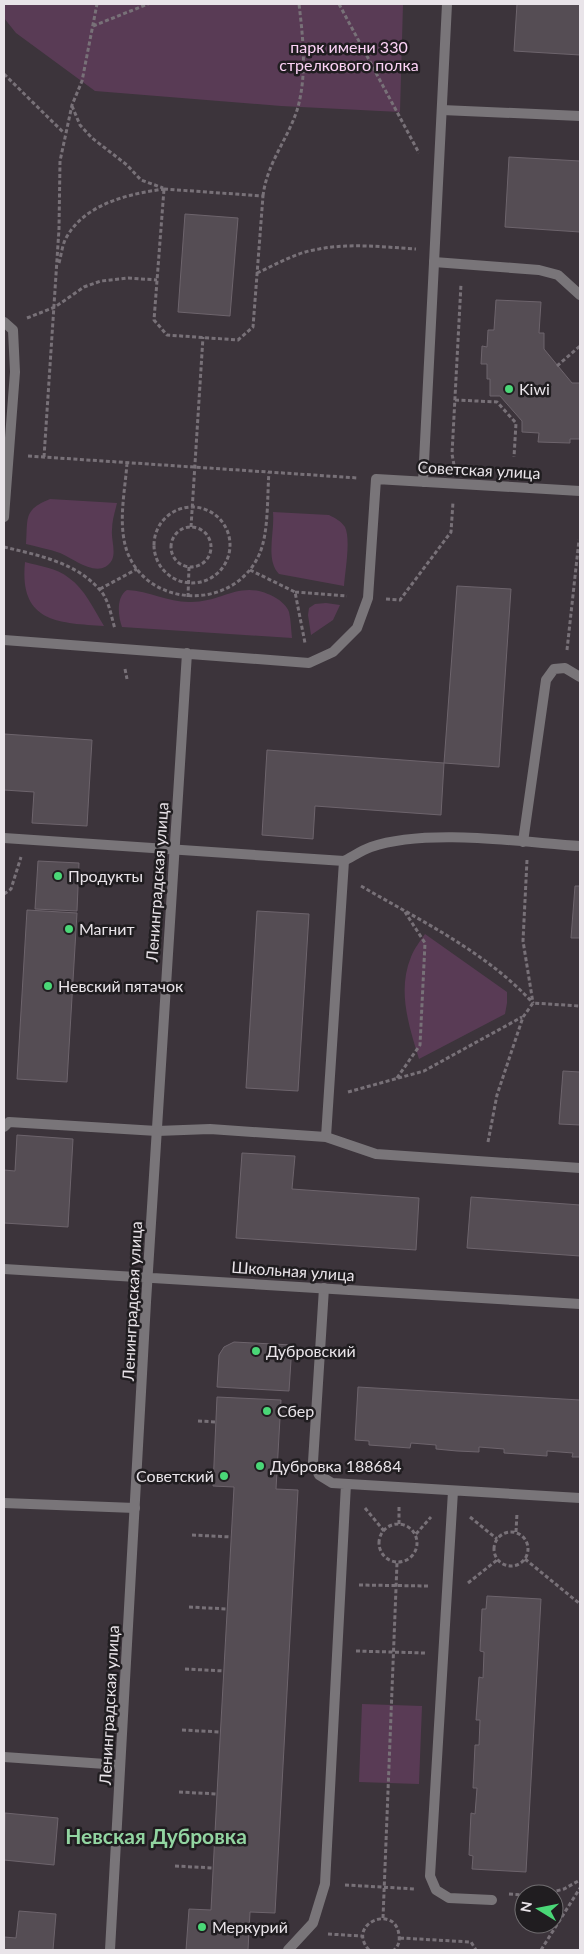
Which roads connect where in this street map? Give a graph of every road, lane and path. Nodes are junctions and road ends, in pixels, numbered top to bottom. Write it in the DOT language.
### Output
graph roads {
  1 [pos="97,4"];
  2 [pos="148,4"];
  3 [pos="299,4"];
  4 [pos="339,4"];
  5 [pos="447,4"];
  6 [pos="92,26"];
  7 [pos="4,74"];
  8 [pos="72,106"];
  9 [pos="442,110"];
  10 [pos="580,116"];
  11 [pos="65,133"];
  12 [pos="420,154"];
  13 [pos="164,189"];
  14 [pos="263,196"];
  15 [pos="435,250"];
  16 [pos="434,262"];
  17 [pos="461,264"];
  18 [pos="57,268"];
  19 [pos="257,274"];
  20 [pos="157,280"];
  21 [pos="580,295"];
  22 [pos="55,306"];
  23 [pos="4,322"];
  24 [pos="13,330"];
  25 [pos="203,337"];
  26 [pos="580,346"];
  27 [pos="557,366"];
  28 [pos="455,400"];
  29 [pos="8,455"];
  30 [pos="44,457"];
  31 [pos="514,457"];
  32 [pos="127,463"];
  33 [pos="454,465"];
  34 [pos="194,467"];
  35 [pos="269,472"];
  36 [pos="376,480"];
  37 [pos="423,482"];
  38 [pos="580,491"];
  39 [pos="453,502"];
  40 [pos="192,507"];
  41 [pos="4,517"];
  42 [pos="191,527"];
  43 [pos="580,540"];
  44 [pos="4,547"];
  45 [pos="189,567"];
  46 [pos="137,568"];
  47 [pos="250,570"];
  48 [pos="188,584"];
  49 [pos="100,590"];
  50 [pos="295,592"];
  51 [pos="340,596"];
  52 [pos="188,597"];
  53 [pos="388,599"];
  54 [pos="114,625"];
  55 [pos="303,632"];
  56 [pos="4,640"];
  57 [pos="187,653"];
  58 [pos="565,668"];
  59 [pos="580,677"];
  60 [pos="4,838"];
  61 [pos="26,840"];
  62 [pos="523,842"];
  63 [pos="580,846"];
  64 [pos="174,850"];
  65 [pos="344,861"];
  66 [pos="343,876"];
  67 [pos="4,894"];
  68 [pos="405,912"];
  69 [pos="533,1003"];
  70 [pos="580,1006"];
  71 [pos="523,1017"];
  72 [pos="396,1078"];
  73 [pos="329,1097"];
  74 [pos="4,1127"];
  75 [pos="157,1131"];
  76 [pos="326,1137"];
  77 [pos="485,1161"];
  78 [pos="580,1168"];
  79 [pos="4,1269"];
  80 [pos="148,1277"];
  81 [pos="324,1288"];
  82 [pos="580,1304"];
  83 [pos="198,1421"];
  84 [pos="216,1422"];
  85 [pos="196,1474"];
  86 [pos="213,1475"];
  87 [pos="346,1484"];
  88 [pos="453,1491"];
  89 [pos="580,1498"];
  90 [pos="4,1503"];
  91 [pos="135,1508"];
  92 [pos="192,1535"];
  93 [pos="231,1537"];
  94 [pos="525,1559"];
  95 [pos="497,1560"];
  96 [pos="397,1563"];
  97 [pos="341,1585"];
  98 [pos="396,1586"];
  99 [pos="448,1587"];
  100 [pos="580,1604"];
  101 [pos="189,1607"];
  102 [pos="227,1609"];
  103 [pos="338,1650"];
  104 [pos="394,1652"];
  105 [pos="444,1653"];
  106 [pos="186,1669"];
  107 [pos="224,1670"];
  108 [pos="182,1730"];
  109 [pos="220,1732"];
  110 [pos="4,1757"];
  111 [pos="120,1765"];
  112 [pos="179,1792"];
  113 [pos="217,1794"];
  114 [pos="175,1866"];
  115 [pos="213,1868"];
  116 [pos="580,1880"];
  117 [pos="325,1884"];
  118 [pos="384,1887"];
  119 [pos="580,1888"];
  120 [pos="436,1890"];
  121 [pos="564,1890"];
  122 [pos="492,1900"];
  123 [pos="383,1918"];
  124 [pos="304,1933"];
  125 [pos="362,1936"];
  126 [pos="400,1938"];
  127 [pos="110,1950"];
  128 [pos="288,1950"];
  129 [pos="369,1950"];
  130 [pos="394,1950"];
  131 [pos="476,1950"];
  132 [pos="541,1950"];
  1 -- 6 [label="path"];
  2 -- 6 [label="path"];
  3 -- 14 [label="path"];
  4 -- 12 [label="path"];
  5 -- 9 [label="street"];
  6 -- 8 [label="path"];
  7 -- 11 [label="path"];
  8 -- 11 [label="path"];
  8 -- 13 [label="path"];
  9 -- 10 [label="street"];
  9 -- 15 [label="street"];
  11 -- 18 [label="path"];
  13 -- 14 [label="path"];
  13 -- 18 [label="path"];
  13 -- 20 [label="path"];
  14 -- 19 [label="path"];
  15 -- 16 [label="street"];
  15 -- 19 [label="path"];
  16 -- 17 [label="street"];
  16 -- 37 [label="street"];
  17 -- 21 [label="street"];
  17 -- 28 [label="path"];
  18 -- 22 [label="path"];
  19 -- 25 [label="path"];
  20 -- 22 [label="path"];
  20 -- 25 [label="path"];
  22 -- 24 [label="path"];
  22 -- 30 [label="path"];
  23 -- 24 [label="street"];
  24 -- 29 [label="street"];
  25 -- 34 [label="path"];
  26 -- 27 [label="path"];
  28 -- 31 [label="path"];
  28 -- 33 [label="path"];
  29 -- 30 [label="path"];
  29 -- 41 [label="street"];
  30 -- 32 [label="path"];
  32 -- 34 [label="path"];
  32 -- 46 [label="path"];
  34 -- 35 [label="path"];
  34 -- 40 [label="path"];
  35 -- 36 [label="path"];
  35 -- 47 [label="path"];
  36 -- 37 [label="street, Советская улица"];
  36 -- 57 [label="street"];
  37 -- 38 [label="street, Советская улица"];
  39 -- 53 [label="path"];
  40 -- 42 [label="path"];
  40 -- 48 [label="path"];
  40 -- 48 [label="path"];
  42 -- 45 [label="path"];
  42 -- 45 [label="path"];
  43 -- 58 [label="path"];
  44 -- 49 [label="path"];
  45 -- 48 [label="path"];
  46 -- 49 [label="path"];
  46 -- 52 [label="path"];
  47 -- 50 [label="path"];
  47 -- 52 [label="path"];
  48 -- 52 [label="path"];
  49 -- 54 [label="path"];
  50 -- 51 [label="path"];
  50 -- 55 [label="path"];
  56 -- 57 [label="street"];
  57 -- 64 [label="street, Ленинградская улица"];
  58 -- 59 [label="street"];
  58 -- 62 [label="street"];
  60 -- 61 [label="street"];
  61 -- 64 [label="street"];
  61 -- 67 [label="path"];
  62 -- 63 [label="street"];
  62 -- 65 [label="street"];
  62 -- 69 [label="path"];
  64 -- 65 [label="street"];
  64 -- 75 [label="street, Ленинградская улица"];
  65 -- 66 [label="street"];
  66 -- 68 [label="path"];
  66 -- 73 [label="street"];
  68 -- 69 [label="path"];
  68 -- 72 [label="path"];
  69 -- 70 [label="path"];
  69 -- 71 [label="path"];
  71 -- 72 [label="path"];
  71 -- 77 [label="path"];
  72 -- 73 [label="path"];
  73 -- 76 [label="street"];
  74 -- 75 [label="street"];
  75 -- 76 [label="street"];
  75 -- 80 [label="street, Ленинградская улица"];
  76 -- 77 [label="street"];
  77 -- 78 [label="street"];
  79 -- 80 [label="street, Школьная улица"];
  80 -- 81 [label="street, Школьная улица"];
  80 -- 91 [label="street, Ленинградская улица"];
  81 -- 82 [label="street, Школьная улица"];
  81 -- 87 [label="street"];
  83 -- 84 [label="path"];
  85 -- 86 [label="path"];
  87 -- 88 [label="street"];
  87 -- 97 [label="street"];
  88 -- 89 [label="street"];
  88 -- 99 [label="street"];
  90 -- 91 [label="street"];
  91 -- 111 [label="street, Ленинградская улица"];
  92 -- 93 [label="path"];
  94 -- 95 [label="path"];
  94 -- 95 [label="path"];
  94 -- 100 [label="path"];
  95 -- 99 [label="path"];
  96 -- 96 [label="path"];
  96 -- 98 [label="path"];
  97 -- 98 [label="path"];
  97 -- 103 [label="street"];
  98 -- 99 [label="path"];
  98 -- 104 [label="path"];
  99 -- 105 [label="street"];
  101 -- 102 [label="path"];
  103 -- 104 [label="path"];
  103 -- 117 [label="street"];
  104 -- 105 [label="path"];
  104 -- 118 [label="path"];
  105 -- 120 [label="street"];
  106 -- 107 [label="path"];
  108 -- 109 [label="path"];
  110 -- 111 [label="street"];
  111 -- 127 [label="street, Ленинградская улица"];
  112 -- 113 [label="path"];
  114 -- 115 [label="path"];
  116 -- 121 [label="path"];
  117 -- 118 [label="path"];
  117 -- 124 [label="street"];
  118 -- 120 [label="path"];
  118 -- 123 [label="path"];
  119 -- 132 [label="path"];
  120 -- 122 [label="street"];
  123 -- 125 [label="path"];
  123 -- 126 [label="path"];
  124 -- 125 [label="path"];
  124 -- 128 [label="street"];
  125 -- 129 [label="path"];
  126 -- 130 [label="path"];
  126 -- 131 [label="path"];
}
